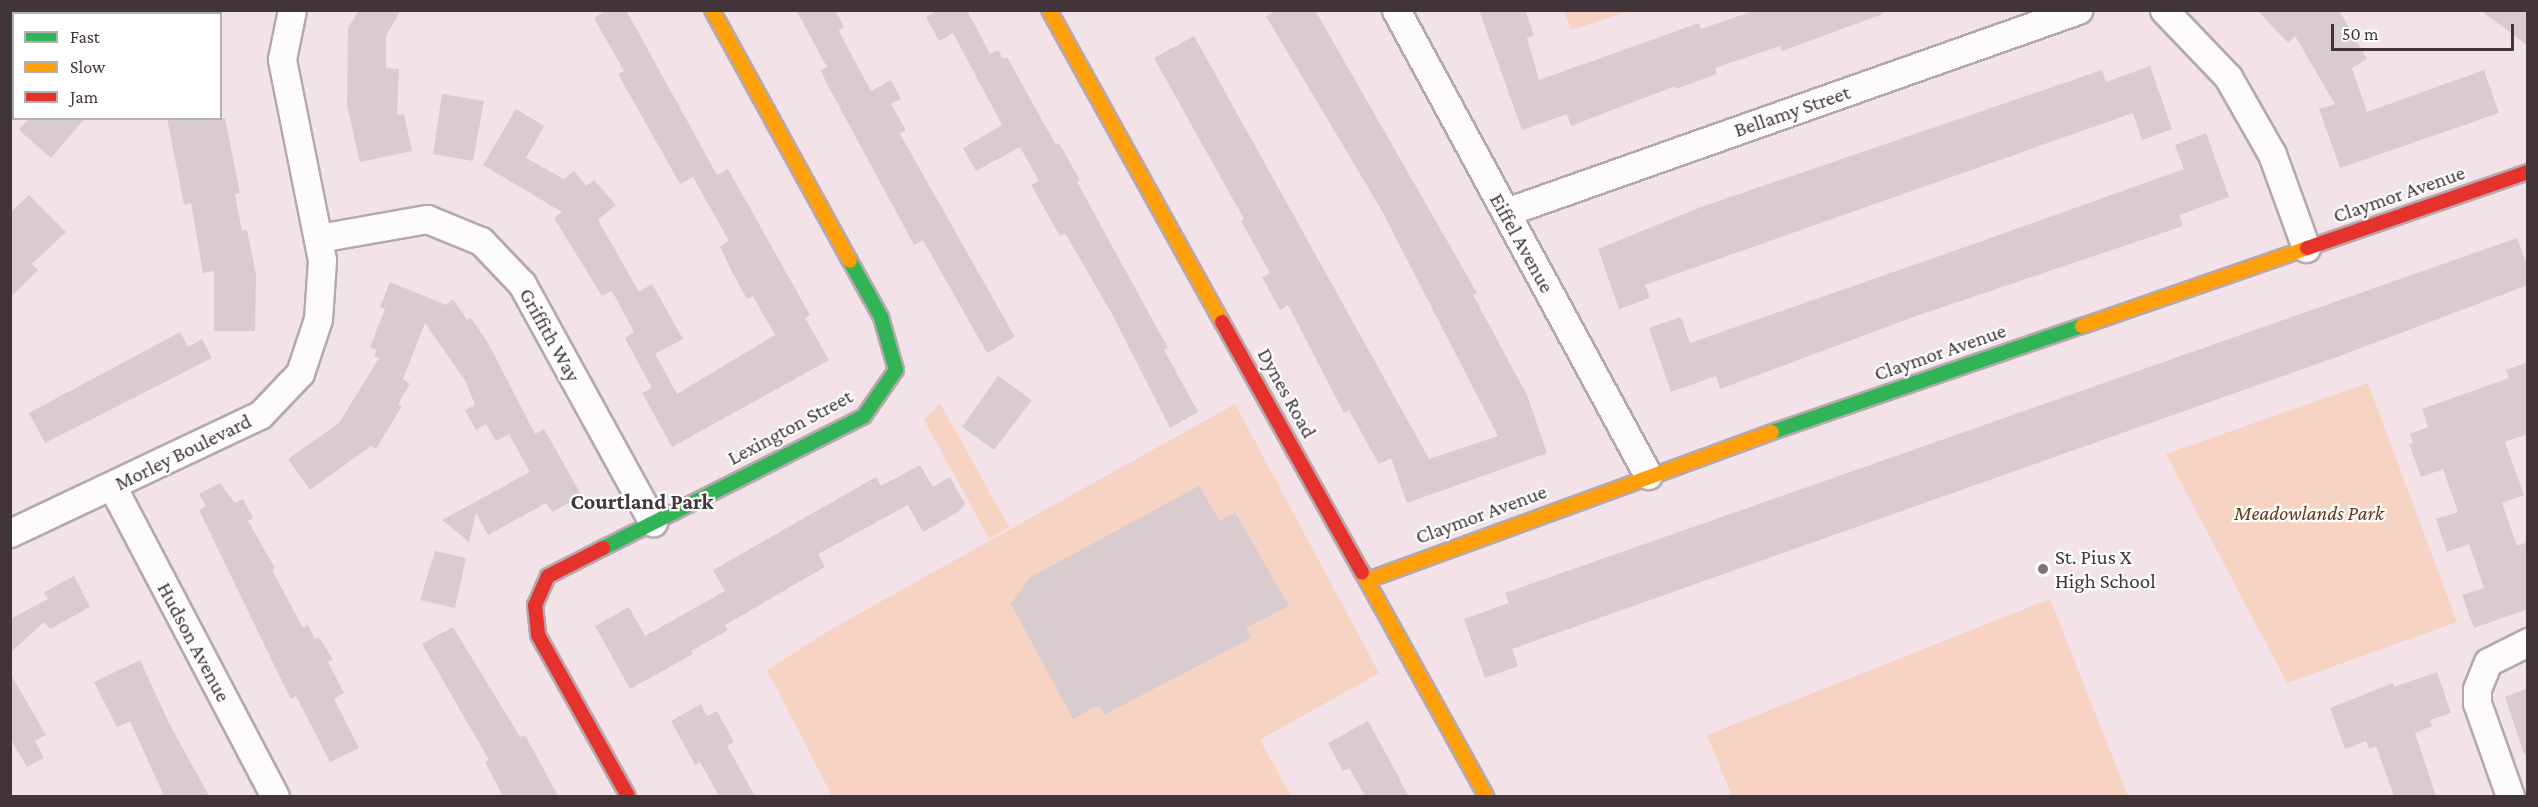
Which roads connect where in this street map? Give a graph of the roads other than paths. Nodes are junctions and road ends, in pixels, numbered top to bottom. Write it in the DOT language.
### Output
graph roads {
  1 [pos="292,10"];
  2 [pos="712,10"];
  3 [pos="1049,10"];
  4 [pos="1396,10"];
  5 [pos="2078,10"];
  6 [pos="2164,10"];
  7 [pos="2528,172"];
  8 [pos="1506,212"];
  9 [pos="319,238"];
  10 [pos="2306,248"];
  11 [pos="1648,475"];
  12 [pos="112,486"];
  13 [pos="653,522"];
  14 [pos="10,533"];
  15 [pos="1368,580"];
  16 [pos="2528,642"];
  17 [pos="275,796"];
  18 [pos="628,796"];
  19 [pos="1486,796"];
  20 [pos="2510,796"];
  1 -- 9 [label="street, Morley Boulevard"];
  2 -- 13 [label="street, Lexington Street"];
  3 -- 15 [label="street, Dynes Road"];
  4 -- 8 [label="street, Eiffel Avenue"];
  5 -- 8 [label="street, Bellamy Street"];
  6 -- 10 [label="street"];
  7 -- 10 [label="street, Claymor Avenue"];
  8 -- 11 [label="street, Eiffel Avenue"];
  9 -- 12 [label="street, Morley Boulevard"];
  9 -- 13 [label="street, Griffith Way"];
  10 -- 11 [label="street, Claymor Avenue"];
  11 -- 15 [label="street, Claymor Avenue"];
  12 -- 14 [label="street, Morley Boulevard"];
  12 -- 17 [label="street, Hudson Avenue"];
  13 -- 18 [label="street, Lexington Street"];
  15 -- 19 [label="street, Dynes Road"];
  16 -- 20 [label="street"];
}
